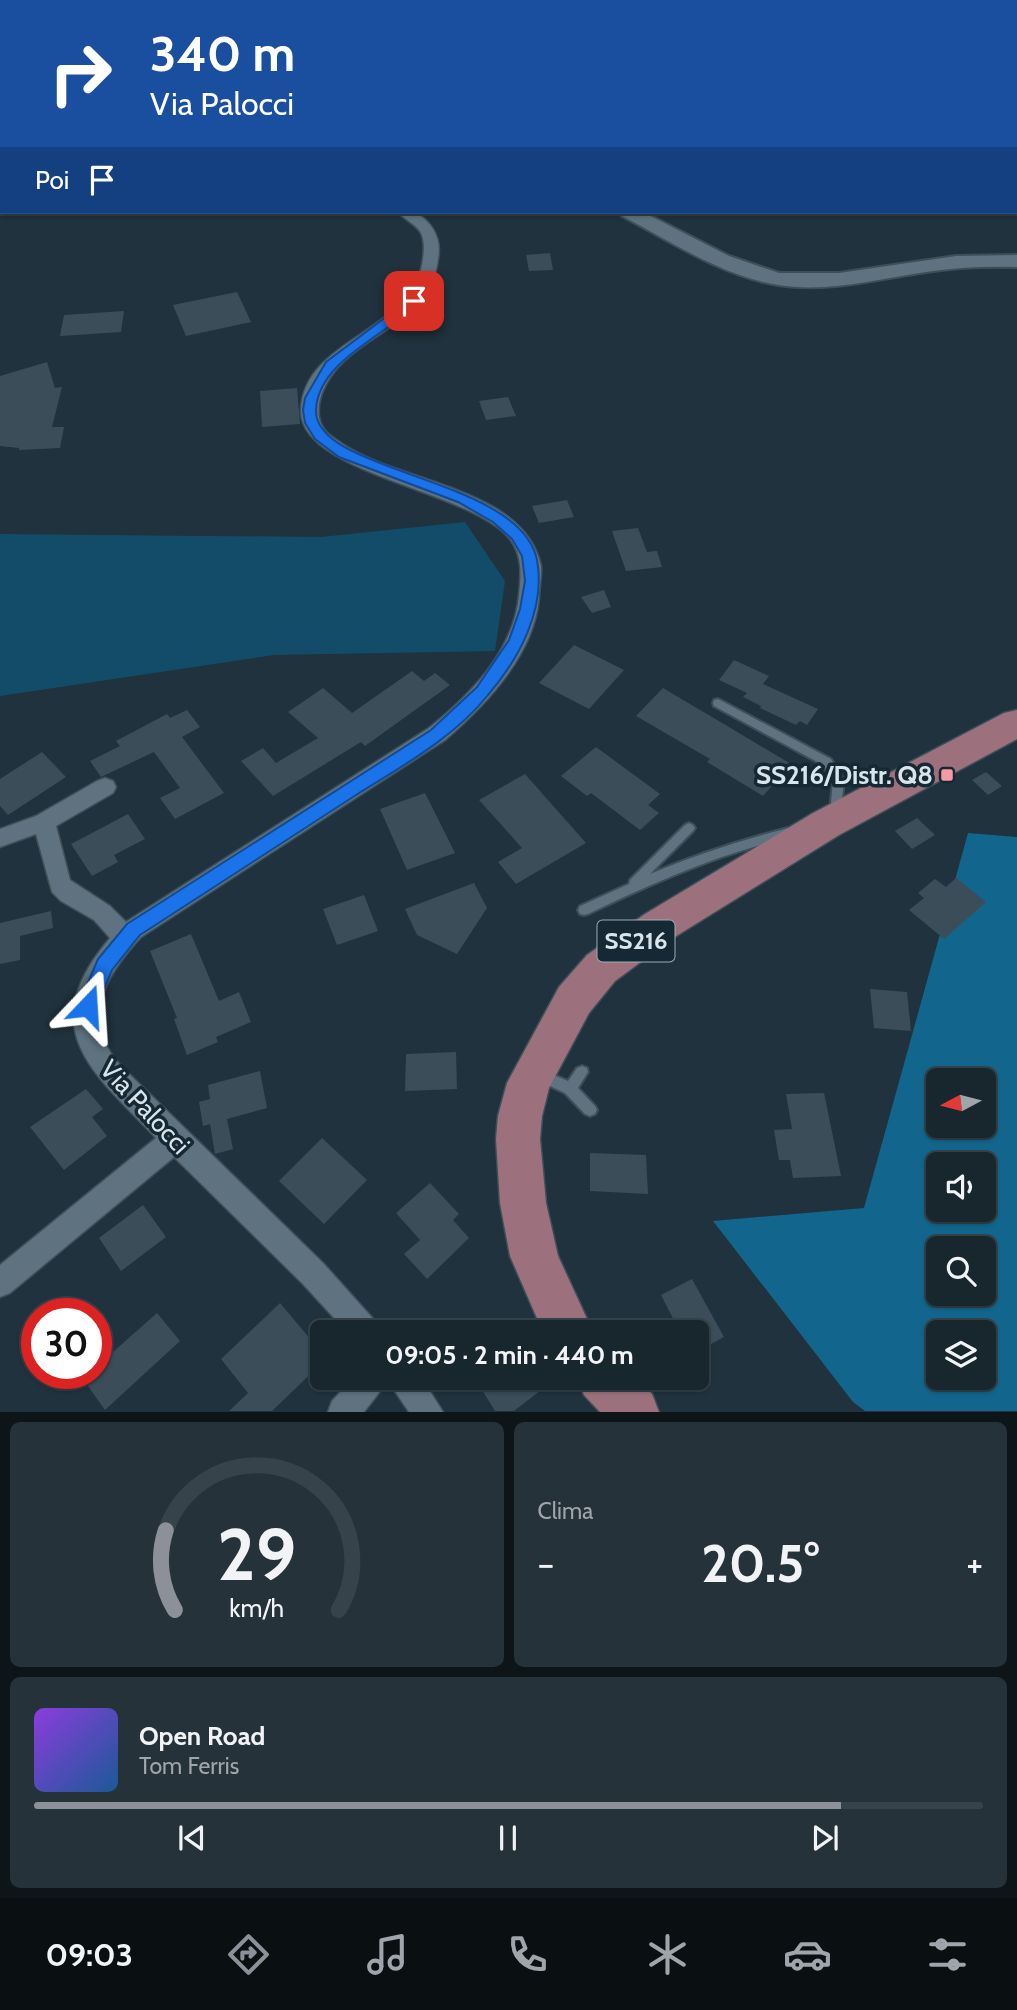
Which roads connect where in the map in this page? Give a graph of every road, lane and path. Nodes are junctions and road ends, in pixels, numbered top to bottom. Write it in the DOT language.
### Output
graph roads {
  1 [pos="408,214"];
  2 [pos="633,214"];
  3 [pos="1017,261"];
  4 [pos="718,703"];
  5 [pos="1017,723"];
  6 [pos="105,787"];
  7 [pos="44,822"];
  8 [pos="829,823"];
  9 [pos="690,828"];
  10 [pos="0,838"];
  11 [pos="628,889"];
  12 [pos="584,910"];
  13 [pos="125,938"];
  14 [pos="533,1072"];
  15 [pos="582,1072"];
  16 [pos="570,1089"];
  17 [pos="590,1110"];
  18 [pos="174,1140"];
  19 [pos="0,1283"];
  20 [pos="355,1320"];
  21 [pos="563,1320"];
  22 [pos="363,1390"];
  23 [pos="412,1390"];
  24 [pos="614,1390"];
  25 [pos="343,1412"];
  26 [pos="428,1412"];
  27 [pos="634,1412"];
  1 -- 13 [label="street, Via Palocci"];
  2 -- 3 [label="street"];
  4 -- 8 [label="lane"];
  5 -- 8 [label="main road, SS216"];
  6 -- 7 [label="street"];
  7 -- 10 [label="street"];
  7 -- 13 [label="street"];
  8 -- 11 [label="lane"];
  8 -- 14 [label="main road, SS216"];
  9 -- 11 [label="lane"];
  11 -- 12 [label="lane"];
  13 -- 18 [label="street, Via Palocci"];
  14 -- 16 [label="lane"];
  14 -- 21 [label="main road, SS216"];
  15 -- 16 [label="lane"];
  16 -- 17 [label="lane"];
  18 -- 19 [label="street"];
  18 -- 20 [label="street, Via Palocci"];
  22 -- 25 [label="street"];
  23 -- 26 [label="street"];
  24 -- 27 [label="main road"];
}
